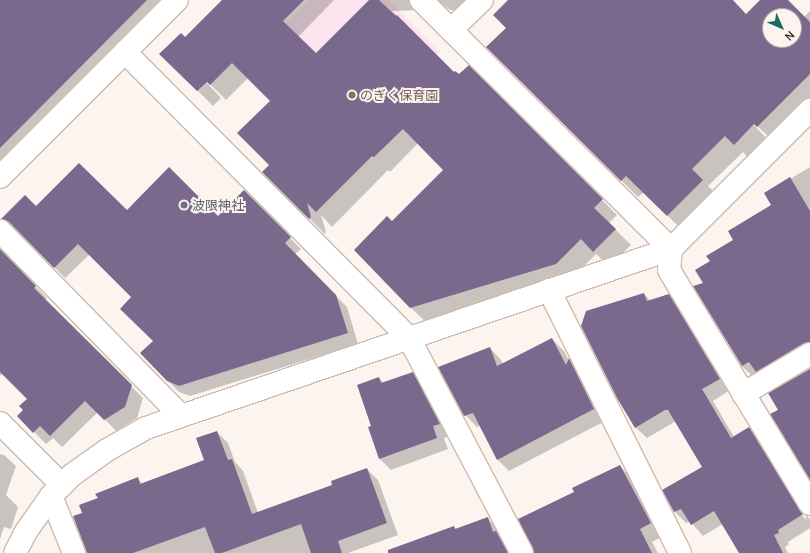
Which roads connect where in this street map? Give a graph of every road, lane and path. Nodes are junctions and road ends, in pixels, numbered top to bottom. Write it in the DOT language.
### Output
graph roads {
  1 [pos="177,0"];
  2 [pos="421,0"];
  3 [pos="482,0"];
  4 [pos="451,30"];
  5 [pos="125,52"];
  6 [pos="810,110"];
  7 [pos="0,176"];
  8 [pos="0,231"];
  9 [pos="671,249"];
  10 [pos="549,290"];
  11 [pos="409,338"];
  12 [pos="810,354"];
  13 [pos="744,394"];
  14 [pos="180,416"];
  15 [pos="0,423"];
  16 [pos="56,491"];
  17 [pos="810,504"];
  18 [pos="15,553"];
  19 [pos="74,553"];
  20 [pos="522,553"];
  21 [pos="680,553"];
  1 -- 5 [label="street"];
  2 -- 4 [label="street"];
  3 -- 4 [label="street"];
  4 -- 9 [label="street"];
  5 -- 7 [label="street"];
  5 -- 11 [label="street"];
  6 -- 9 [label="street"];
  8 -- 14 [label="street"];
  9 -- 10 [label="street"];
  9 -- 13 [label="street"];
  10 -- 11 [label="street"];
  10 -- 21 [label="street"];
  11 -- 14 [label="street"];
  11 -- 20 [label="street"];
  12 -- 13 [label="street"];
  13 -- 17 [label="street"];
  14 -- 16 [label="street"];
  15 -- 16 [label="street"];
  16 -- 18 [label="street"];
  16 -- 19 [label="street"];
}
